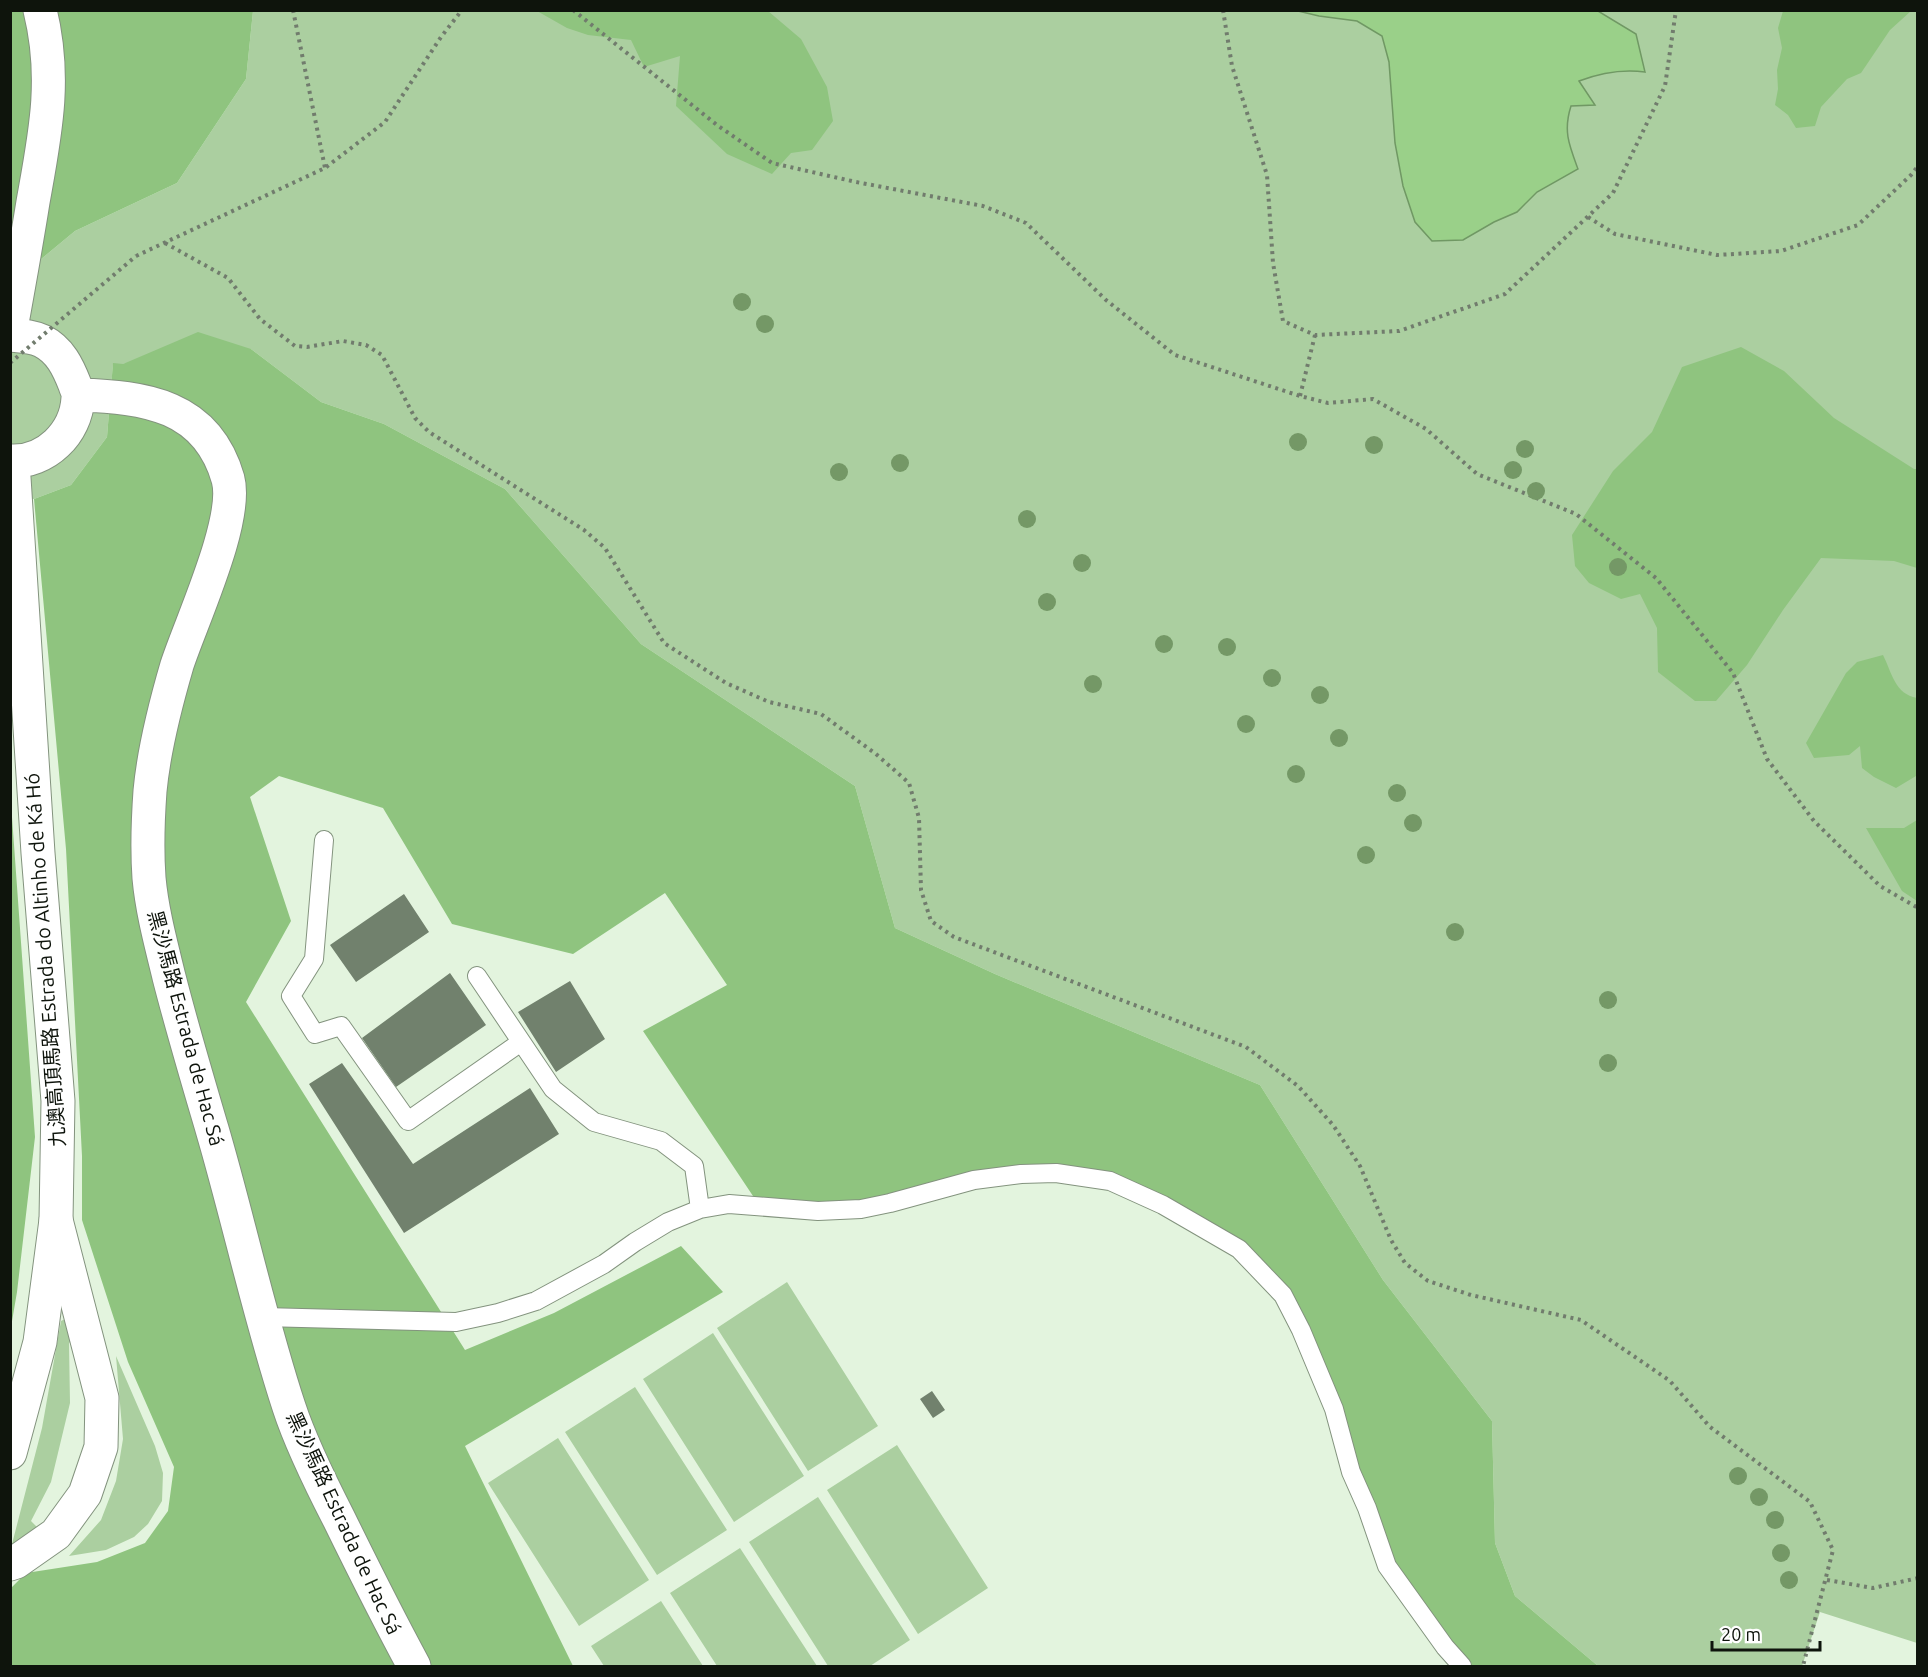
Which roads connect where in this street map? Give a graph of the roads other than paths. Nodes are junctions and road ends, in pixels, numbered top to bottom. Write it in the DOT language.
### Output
graph roads {
  1 [pos="40,10"];
  2 [pos="10,334"];
  3 [pos="79,395"];
  4 [pos="12,461"];
  5 [pos="324,840"];
  6 [pos="477,976"];
  7 [pos="521,1042"];
  8 [pos="700,1209"];
  9 [pos="56,1221"];
  10 [pos="263,1317"];
  11 [pos="10,1453"];
  12 [pos="10,1564"];
  13 [pos="414,1666"];
  14 [pos="1462,1666"];
  1 -- 2 [label="main road"];
  2 -- 3 [label="main road"];
  3 -- 4 [label="main road"];
  3 -- 10 [label="main road, 黑沙馬路 Estrada de Hac Sá"];
  4 -- 9 [label="main road, 九澳高頂馬路 Estrada do Altinho de Ká Hó"];
  5 -- 7 [label="lane"];
  6 -- 7 [label="lane"];
  7 -- 8 [label="lane"];
  8 -- 10 [label="lane"];
  8 -- 14 [label="lane"];
  9 -- 11 [label="main road, 九澳高頂馬路 Estrada do Altinho de Ká Hó"];
  9 -- 12 [label="main road"];
  10 -- 13 [label="main road, 黑沙馬路 Estrada de Hac Sá"];
}
